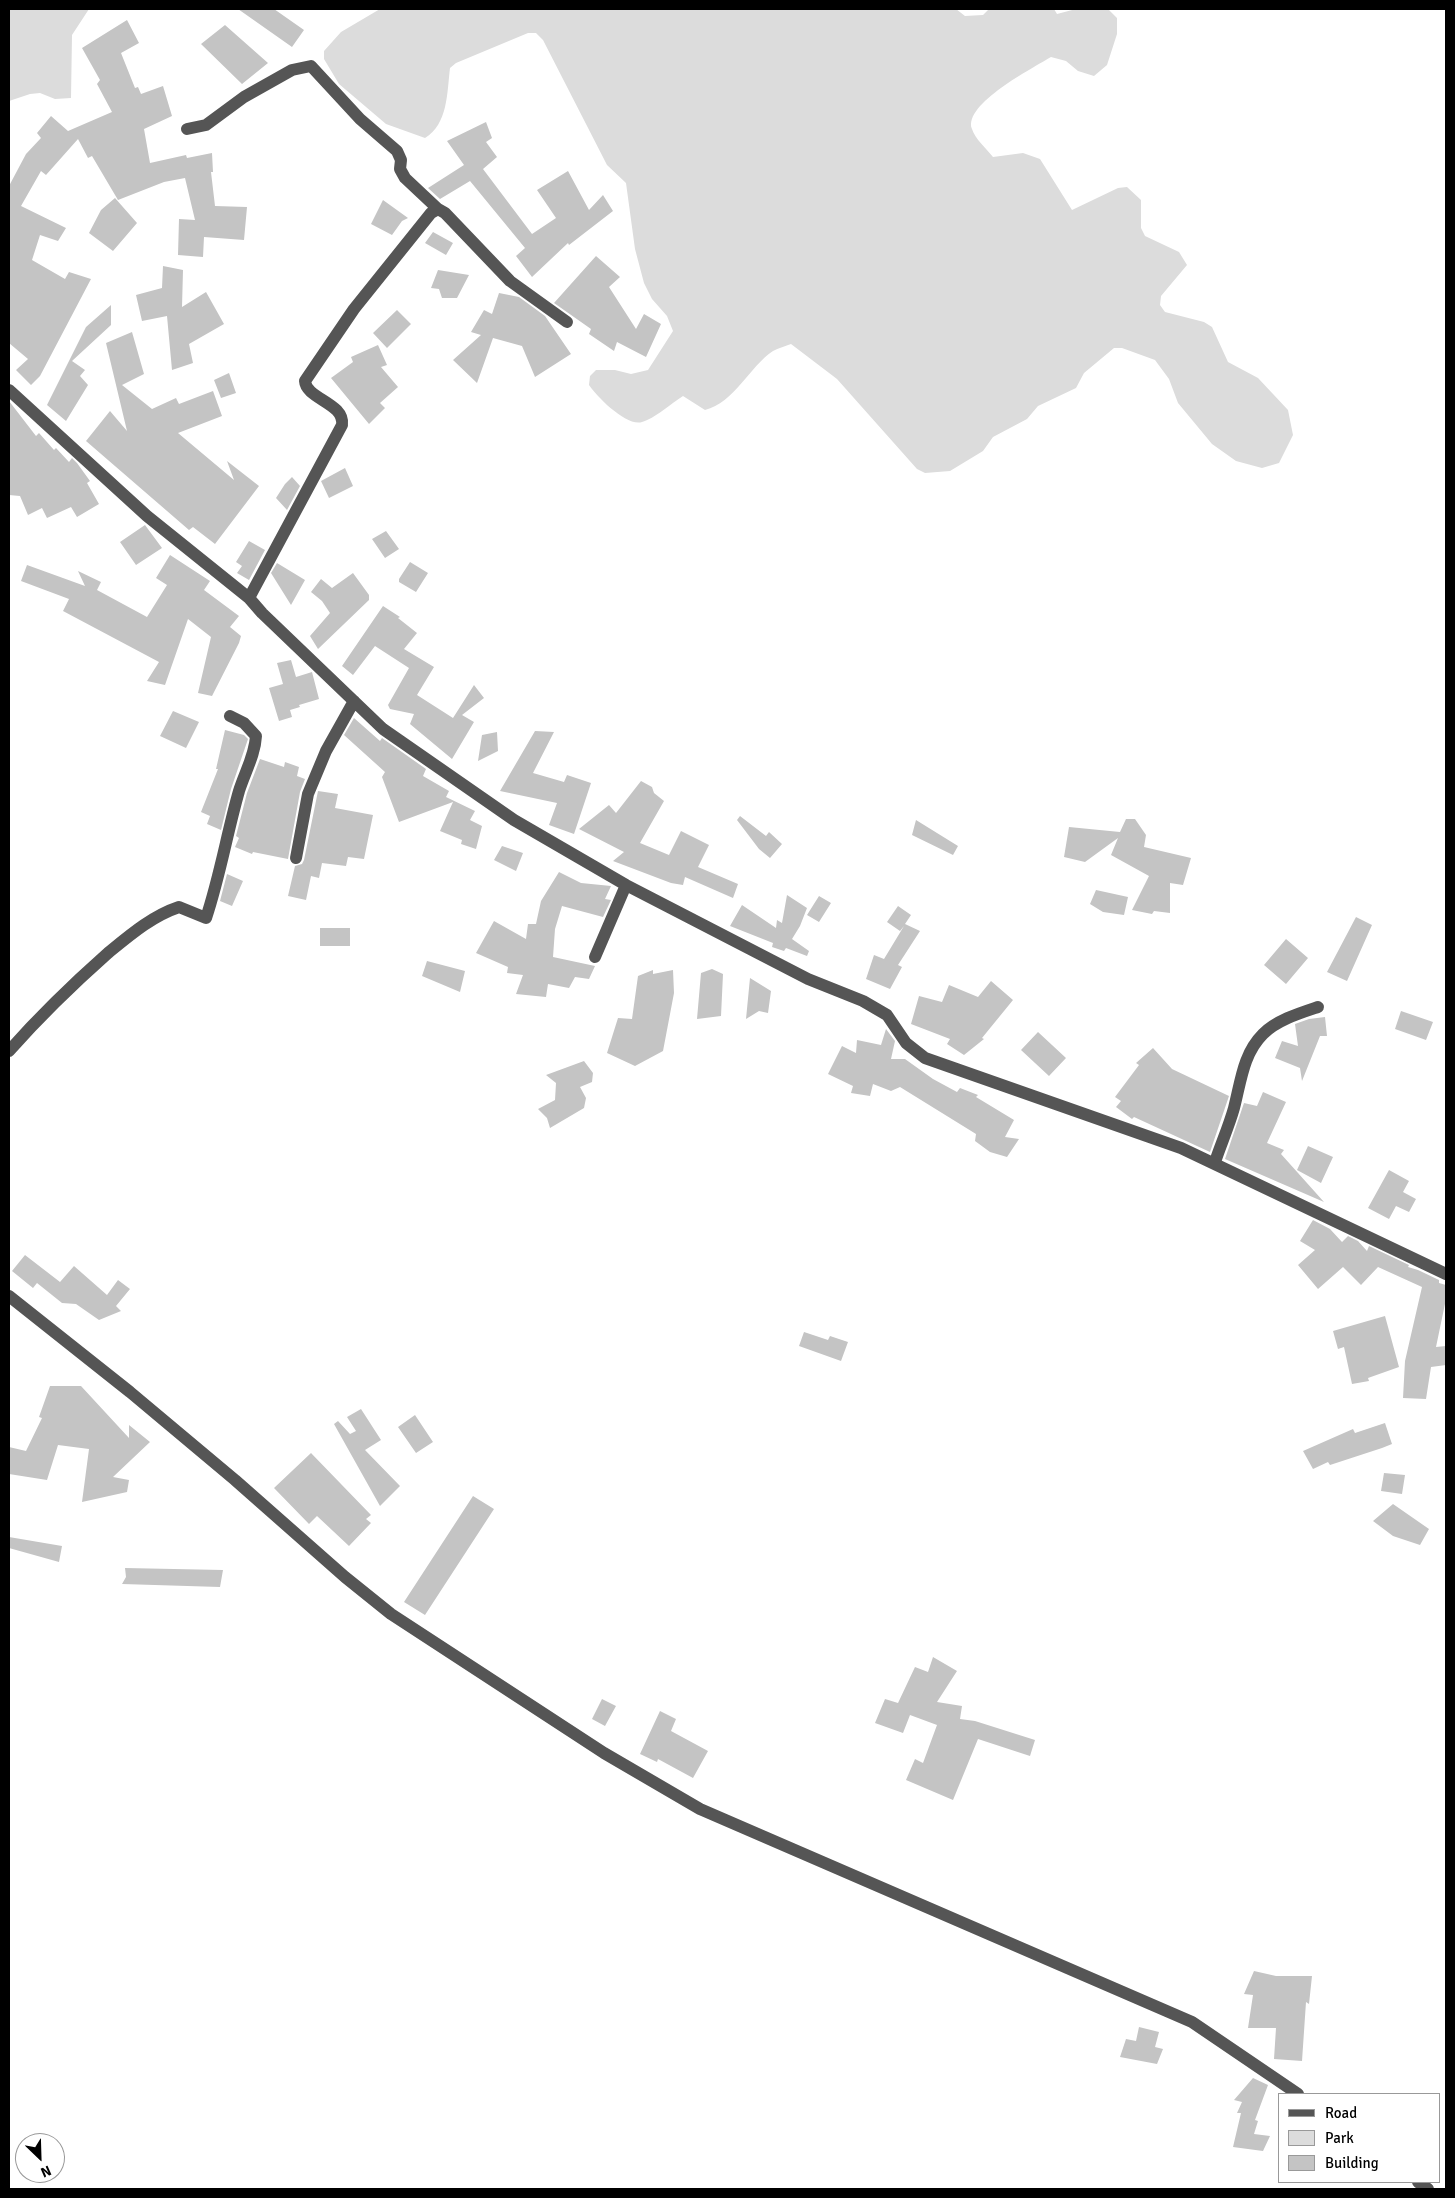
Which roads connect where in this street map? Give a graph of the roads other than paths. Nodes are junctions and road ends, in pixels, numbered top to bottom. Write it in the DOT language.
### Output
graph roads {
  1 [pos="187,129"];
  2 [pos="438,209"];
  3 [pos="567,322"];
  4 [pos="11,396"];
  5 [pos="249,598"];
  6 [pos="354,701"];
  7 [pos="230,716"];
  8 [pos="296,858"];
  9 [pos="626,885"];
  10 [pos="595,957"];
  11 [pos="1318,1006"];
  12 [pos="9,1051"];
  13 [pos="1215,1162"];
  14 [pos="1446,1274"];
  15 [pos="9,1296"];
  16 [pos="1297,2093"];
  1 -- 2 [label="street"];
  2 -- 3 [label="street"];
  2 -- 5 [label="street"];
  4 -- 5 [label="street"];
  5 -- 6 [label="street"];
  6 -- 8 [label="street"];
  6 -- 9 [label="street"];
  7 -- 12 [label="street"];
  9 -- 10 [label="street"];
  9 -- 13 [label="street"];
  11 -- 13 [label="street"];
  13 -- 14 [label="street"];
  15 -- 16 [label="street"];
}
